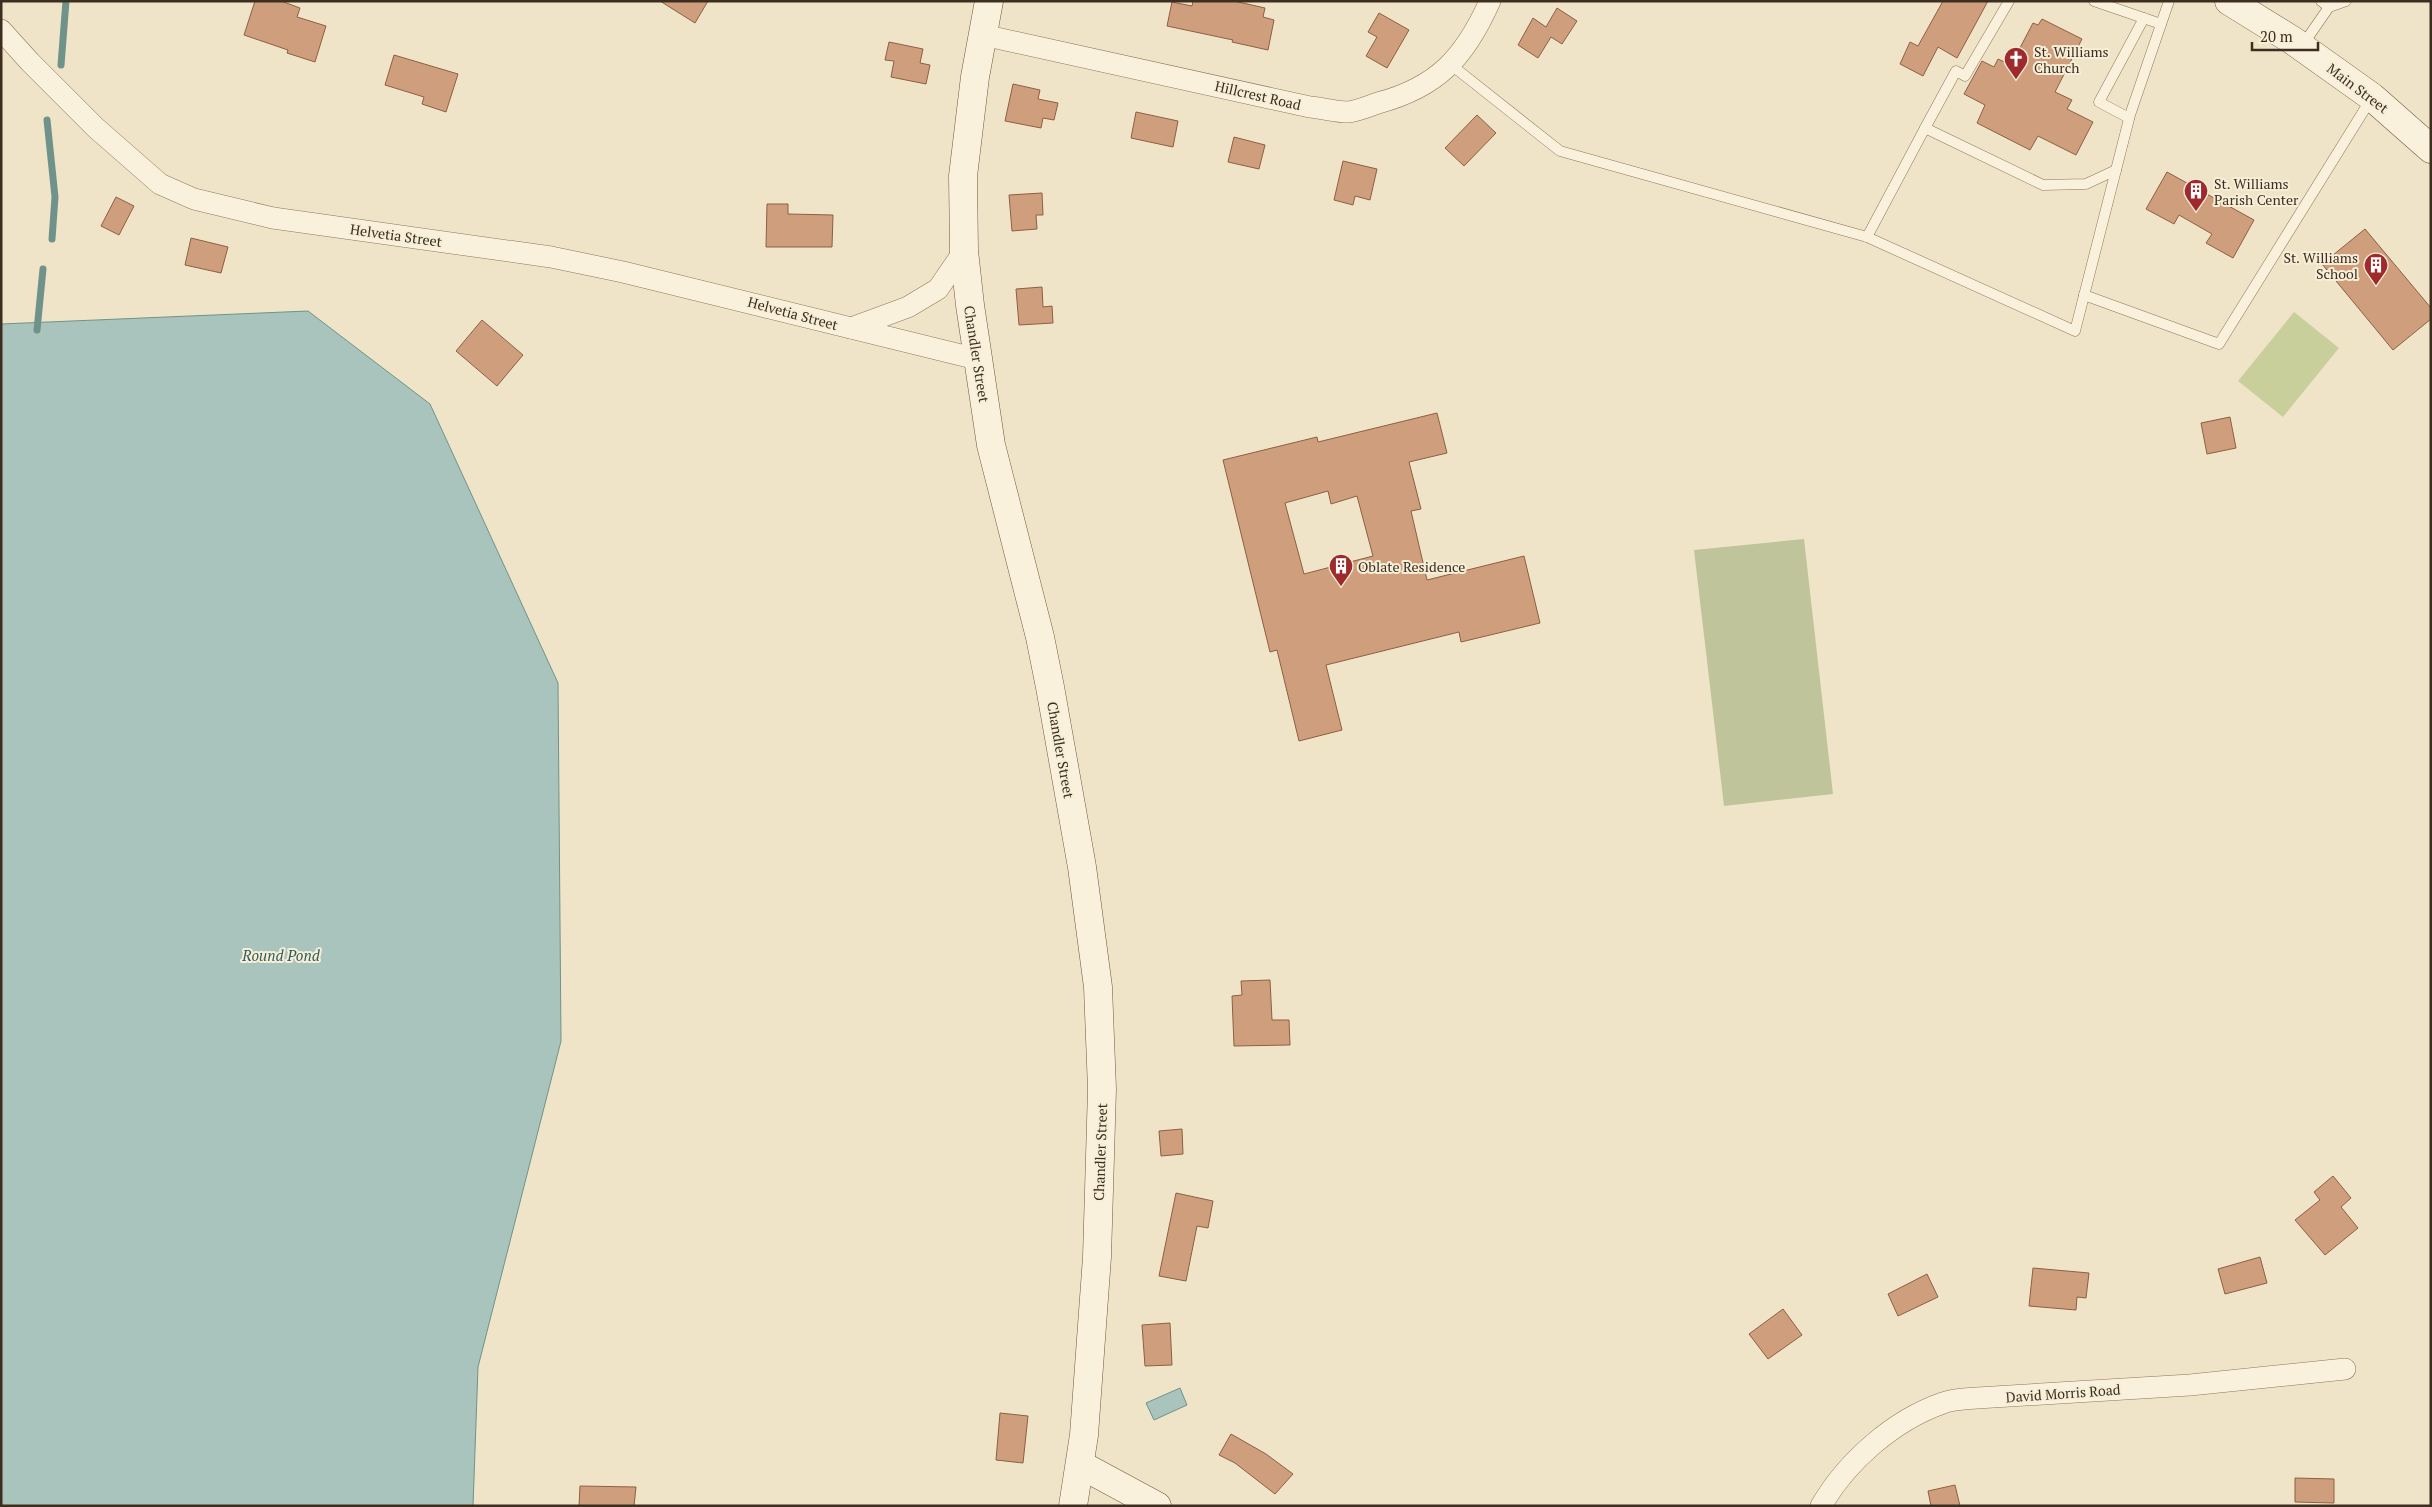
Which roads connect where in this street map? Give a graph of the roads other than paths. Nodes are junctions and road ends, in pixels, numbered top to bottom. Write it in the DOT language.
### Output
graph roads {
  1 [pos="989,1"];
  2 [pos="1490,1"];
  3 [pos="2009,1"];
  4 [pos="2094,1"];
  5 [pos="2168,1"];
  6 [pos="2229,1"];
  7 [pos="2346,1"];
  8 [pos="2325,4"];
  9 [pos="2144,18"];
  10 [pos="2161,24"];
  11 [pos="1,30"];
  12 [pos="983,35"];
  13 [pos="2302,46"];
  14 [pos="1450,64"];
  15 [pos="2372,97"];
  16 [pos="2129,118"];
  17 [pos="1925,128"];
  18 [pos="2431,149"];
  19 [pos="2116,170"];
  20 [pos="1866,237"];
  21 [pos="964,252"];
  22 [pos="2084,295"];
  23 [pos="851,328"];
  24 [pos="977,359"];
  25 [pos="2345,1369"];
  26 [pos="1081,1465"];
  27 [pos="1073,1506"];
  28 [pos="1157,1506"];
  29 [pos="1821,1506"];
  1 -- 12 [label="main road, Chandler Street"];
  2 -- 14 [label="street, Hillcrest Road"];
  3 -- 17 [label="lane"];
  4 -- 9 [label="lane"];
  5 -- 10 [label="lane"];
  6 -- 13 [label="main road, Main Street"];
  7 -- 8 [label="lane"];
  8 -- 13 [label="lane"];
  9 -- 10 [label="lane"];
  9 -- 16 [label="lane"];
  10 -- 16 [label="lane"];
  11 -- 23 [label="street, Helvetia Street"];
  12 -- 14 [label="street, Hillcrest Road"];
  12 -- 21 [label="main road, Chandler Street"];
  13 -- 15 [label="main road, Main Street"];
  14 -- 20 [label="lane"];
  15 -- 18 [label="main road, Main Street"];
  15 -- 22 [label="lane"];
  16 -- 19 [label="lane"];
  17 -- 19 [label="lane"];
  17 -- 20 [label="lane"];
  19 -- 22 [label="lane"];
  20 -- 22 [label="lane"];
  21 -- 23 [label="street, Helvetia Street"];
  21 -- 24 [label="main road, Chandler Street"];
  23 -- 24 [label="street, Helvetia Street"];
  24 -- 26 [label="main road, Chandler Street"];
  25 -- 29 [label="street, David Morris Road"];
  26 -- 27 [label="main road, Chandler Street"];
  26 -- 28 [label="main road"];
}
